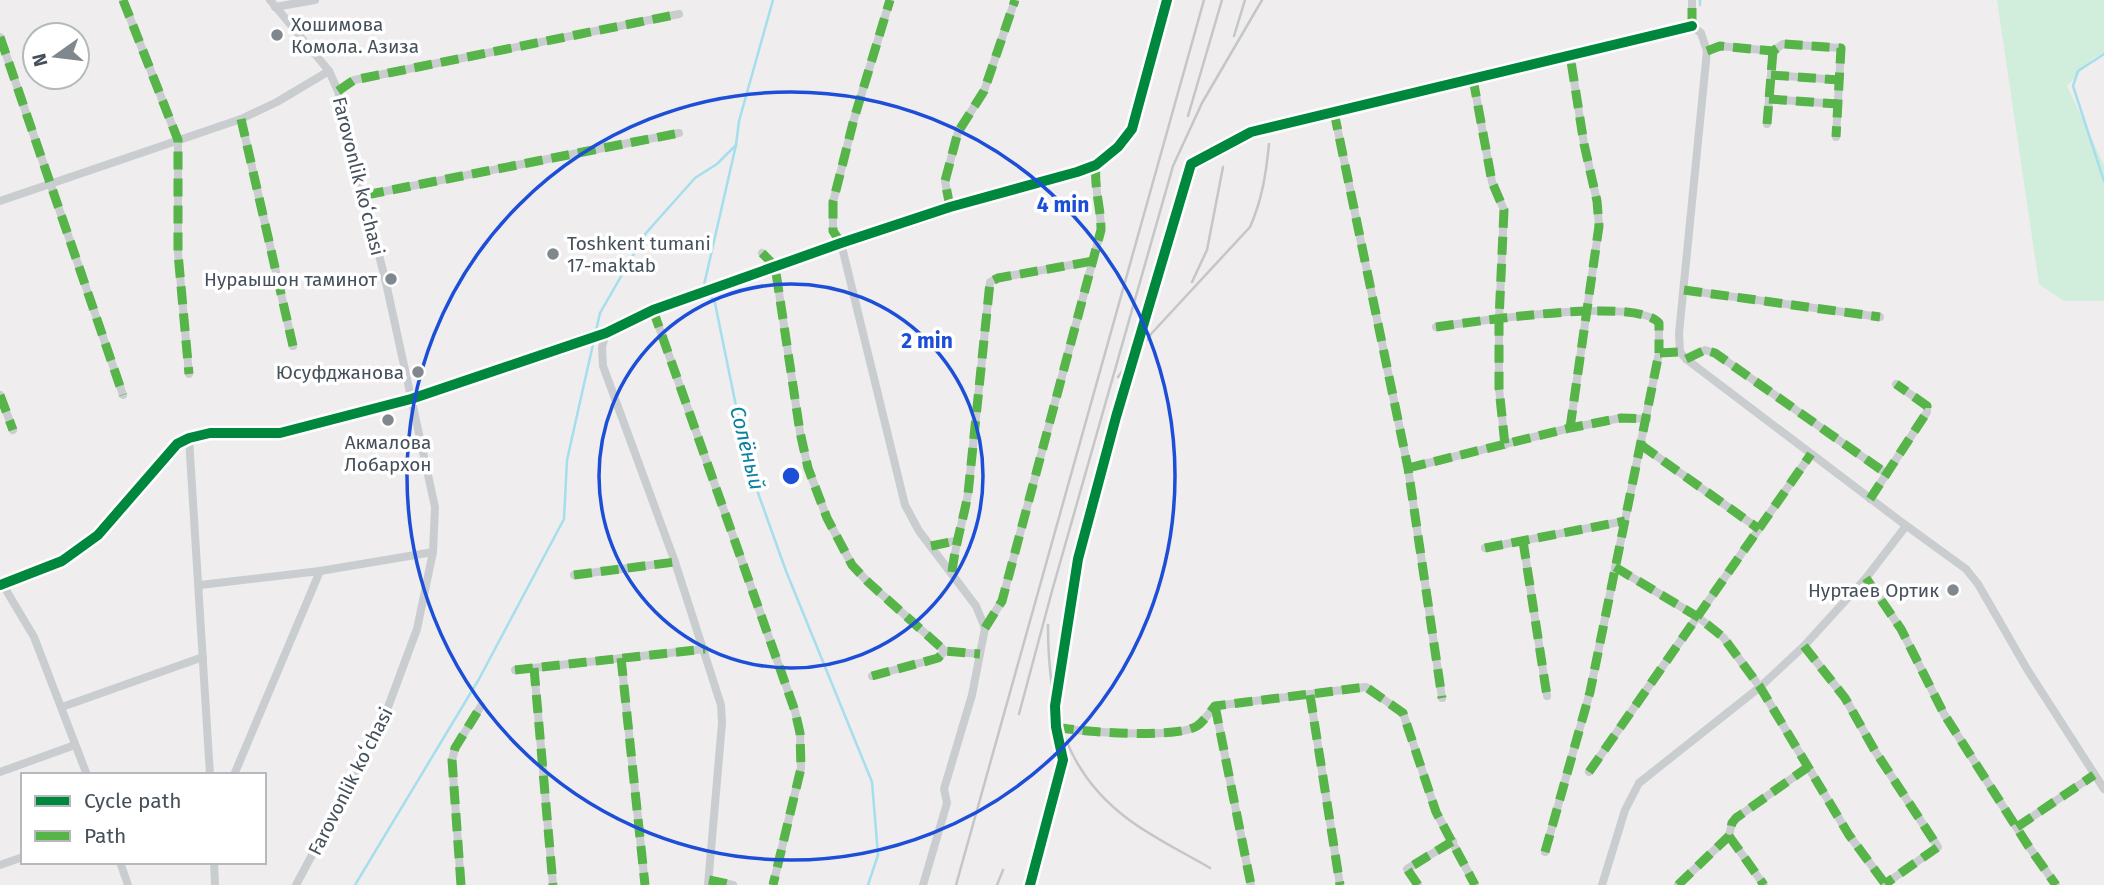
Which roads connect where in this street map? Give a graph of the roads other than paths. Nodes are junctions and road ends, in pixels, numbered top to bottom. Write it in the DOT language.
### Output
graph roads {
  1 [pos="123,0"];
  2 [pos="315,0"];
  3 [pos="890,0"];
  4 [pos="1015,0"];
  5 [pos="1167,0"];
  6 [pos="1692,0"];
  7 [pos="273,4"];
  8 [pos="679,14"];
  9 [pos="1692,26"];
  10 [pos="0,37"];
  11 [pos="1707,51"];
  12 [pos="1773,51"];
  13 [pos="1570,55"];
  14 [pos="329,71"];
  15 [pos="1771,75"];
  16 [pos="1473,79"];
  17 [pos="1839,80"];
  18 [pos="338,91"];
  19 [pos="1769,99"];
  20 [pos="1838,104"];
  21 [pos="1334,112"];
  22 [pos="241,119"];
  23 [pos="1767,124"];
  24 [pos="679,133"];
  25 [pos="1836,137"];
  26 [pos="178,141"];
  27 [pos="1096,165"];
  28 [pos="49,184"];
  29 [pos="366,195"];
  30 [pos="0,201"];
  31 [pos="950,207"];
  32 [pos="841,243"];
  33 [pos="762,253"];
  34 [pos="1093,261"];
  35 [pos="775,266"];
  36 [pos="1684,290"];
  37 [pos="653,310"];
  38 [pos="1587,310"];
  39 [pos="1880,317"];
  40 [pos="1499,320"];
  41 [pos="1436,327"];
  42 [pos="602,334"];
  43 [pos="293,346"];
  44 [pos="1680,352"];
  45 [pos="1658,353"];
  46 [pos="1686,359"];
  47 [pos="189,374"];
  48 [pos="1896,384"];
  49 [pos="0,395"];
  50 [pos="123,395"];
  51 [pos="411,399"];
  52 [pos="1647,419"];
  53 [pos="1570,428"];
  54 [pos="13,430"];
  55 [pos="189,438"];
  56 [pos="1505,445"];
  57 [pos="1641,445"];
  58 [pos="1811,454"];
  59 [pos="1408,468"];
  60 [pos="1887,474"];
  61 [pos="1871,499"];
  62 [pos="1625,521"];
  63 [pos="1906,526"];
  64 [pos="1759,529"];
  65 [pos="955,541"];
  66 [pos="1523,541"];
  67 [pos="930,546"];
  68 [pos="1485,548"];
  69 [pos="433,552"];
  70 [pos="675,562"];
  71 [pos="1615,567"];
  72 [pos="320,571"];
  73 [pos="952,572"];
  74 [pos="574,575"];
  75 [pos="1866,578"];
  76 [pos="1,585"];
  77 [pos="200,585"];
  78 [pos="1698,617"];
  79 [pos="985,628"];
  80 [pos="1804,646"];
  81 [pos="705,649"];
  82 [pos="945,651"];
  83 [pos="980,654"];
  84 [pos="203,657"];
  85 [pos="621,658"];
  86 [pos="534,668"];
  87 [pos="514,670"];
  88 [pos="872,676"];
  89 [pos="1760,687"];
  90 [pos="1310,695"];
  91 [pos="1548,696"];
  92 [pos="1442,698"];
  93 [pos="481,706"];
  94 [pos="1215,706"];
  95 [pos="62,707"];
  96 [pos="1056,727"];
  97 [pos="75,745"];
  98 [pos="1808,767"];
  99 [pos="0,772"];
  100 [pos="1589,772"];
  101 [pos="86,773"];
  102 [pos="210,773"];
  103 [pos="235,773"];
  104 [pos="2094,775"];
  105 [pos="2104,789"];
  106 [pos="2017,827"];
  107 [pos="1729,836"];
  108 [pos="1453,841"];
  109 [pos="1545,852"];
  110 [pos="21,858"];
  111 [pos="121,864"];
  112 [pos="214,864"];
  113 [pos="0,865"];
  114 [pos="709,882"];
  115 [pos="1885,884"];
  116 [pos="128,885"];
  117 [pos="215,885"];
  118 [pos="296,885"];
  119 [pos="461,885"];
  120 [pos="553,885"];
  121 [pos="645,885"];
  122 [pos="733,885"];
  123 [pos="773,885"];
  124 [pos="923,885"];
  125 [pos="1030,885"];
  126 [pos="1251,885"];
  127 [pos="1340,885"];
  128 [pos="1418,885"];
  129 [pos="1475,885"];
  130 [pos="1602,885"];
  131 [pos="1678,885"];
  132 [pos="1764,885"];
  133 [pos="2056,885"];
  1 -- 26 [label="street"];
  2 -- 7 [label="street"];
  3 -- 32 [label="street"];
  4 -- 31 [label="street"];
  5 -- 27 [label="street"];
  6 -- 9 [label="street"];
  7 -- 14 [label="street, Farovonlik koʻchasi"];
  8 -- 18 [label="street"];
  9 -- 11 [label="street"];
  9 -- 13 [label="street"];
  10 -- 28 [label="street"];
  11 -- 12 [label="street"];
  11 -- 36 [label="street"];
  12 -- 15 [label="street"];
  12 -- 17 [label="street"];
  13 -- 16 [label="street"];
  13 -- 38 [label="street"];
  14 -- 18 [label="street, Farovonlik koʻchasi"];
  14 -- 22 [label="street"];
  15 -- 17 [label="street"];
  15 -- 19 [label="street"];
  16 -- 21 [label="street"];
  16 -- 40 [label="street"];
  17 -- 20 [label="street"];
  18 -- 29 [label="street, Farovonlik koʻchasi"];
  19 -- 20 [label="street"];
  19 -- 23 [label="street"];
  20 -- 25 [label="street"];
  21 -- 59 [label="street"];
  21 -- 96 [label="street"];
  22 -- 26 [label="street"];
  22 -- 43 [label="street"];
  24 -- 29 [label="street"];
  26 -- 28 [label="street"];
  26 -- 47 [label="street"];
  27 -- 31 [label="street"];
  27 -- 34 [label="street"];
  28 -- 30 [label="street"];
  28 -- 50 [label="street"];
  29 -- 51 [label="street, Farovonlik koʻchasi"];
  31 -- 32 [label="street"];
  32 -- 35 [label="street"];
  32 -- 67 [label="street"];
  33 -- 35 [label="street"];
  34 -- 65 [label="street"];
  34 -- 79 [label="street"];
  35 -- 37 [label="street"];
  35 -- 82 [label="street"];
  36 -- 39 [label="street"];
  36 -- 44 [label="street"];
  37 -- 42 [label="street"];
  37 -- 123 [label="street"];
  38 -- 40 [label="street"];
  38 -- 45 [label="street"];
  38 -- 53 [label="street"];
  40 -- 41 [label="street"];
  40 -- 56 [label="street"];
  42 -- 51 [label="street"];
  42 -- 70 [label="street"];
  44 -- 45 [label="street"];
  44 -- 46 [label="street"];
  45 -- 52 [label="street"];
  46 -- 58 [label="street"];
  46 -- 60 [label="street"];
  48 -- 60 [label="street"];
  49 -- 54 [label="street"];
  51 -- 55 [label="street"];
  51 -- 69 [label="street, Farovonlik koʻchasi"];
  52 -- 53 [label="street"];
  52 -- 57 [label="street"];
  53 -- 56 [label="street"];
  55 -- 76 [label="street"];
  55 -- 77 [label="street"];
  56 -- 59 [label="street"];
  57 -- 62 [label="street"];
  57 -- 64 [label="street"];
  58 -- 61 [label="street"];
  58 -- 64 [label="street"];
  59 -- 92 [label="street"];
  60 -- 61 [label="street"];
  61 -- 63 [label="street"];
  62 -- 66 [label="street"];
  62 -- 71 [label="street"];
  63 -- 75 [label="street"];
  63 -- 104 [label="street"];
  64 -- 78 [label="street"];
  65 -- 67 [label="street"];
  65 -- 73 [label="street"];
  66 -- 68 [label="street"];
  66 -- 91 [label="street"];
  67 -- 73 [label="street"];
  69 -- 72 [label="street"];
  69 -- 118 [label="street, Farovonlik koʻchasi"];
  70 -- 74 [label="street"];
  70 -- 81 [label="street"];
  71 -- 78 [label="street"];
  71 -- 109 [label="street"];
  72 -- 77 [label="street"];
  72 -- 103 [label="street"];
  73 -- 79 [label="street"];
  75 -- 80 [label="street"];
  75 -- 106 [label="street"];
  76 -- 95 [label="street"];
  77 -- 84 [label="street"];
  78 -- 89 [label="street"];
  78 -- 100 [label="street"];
  79 -- 83 [label="street"];
  80 -- 89 [label="street"];
  80 -- 115 [label="street"];
  81 -- 85 [label="street"];
  81 -- 114 [label="street"];
  82 -- 83 [label="street"];
  82 -- 88 [label="street"];
  83 -- 124 [label="street"];
  84 -- 95 [label="street"];
  84 -- 102 [label="street"];
  85 -- 86 [label="street"];
  85 -- 121 [label="street"];
  86 -- 87 [label="street"];
  86 -- 120 [label="street"];
  89 -- 98 [label="street"];
  89 -- 130 [label="street"];
  90 -- 94 [label="street"];
  90 -- 108 [label="street"];
  90 -- 127 [label="street"];
  93 -- 119 [label="street"];
  94 -- 96 [label="street"];
  94 -- 126 [label="street"];
  95 -- 97 [label="street"];
  96 -- 125 [label="street"];
  97 -- 99 [label="street"];
  97 -- 101 [label="street"];
  98 -- 107 [label="street"];
  98 -- 115 [label="street"];
  104 -- 105 [label="street"];
  104 -- 106 [label="street"];
  106 -- 133 [label="street"];
  107 -- 131 [label="street"];
  107 -- 132 [label="street"];
  108 -- 128 [label="street"];
  108 -- 129 [label="street"];
  110 -- 113 [label="street"];
  111 -- 116 [label="street"];
  112 -- 117 [label="street"];
  114 -- 122 [label="street"];
}
